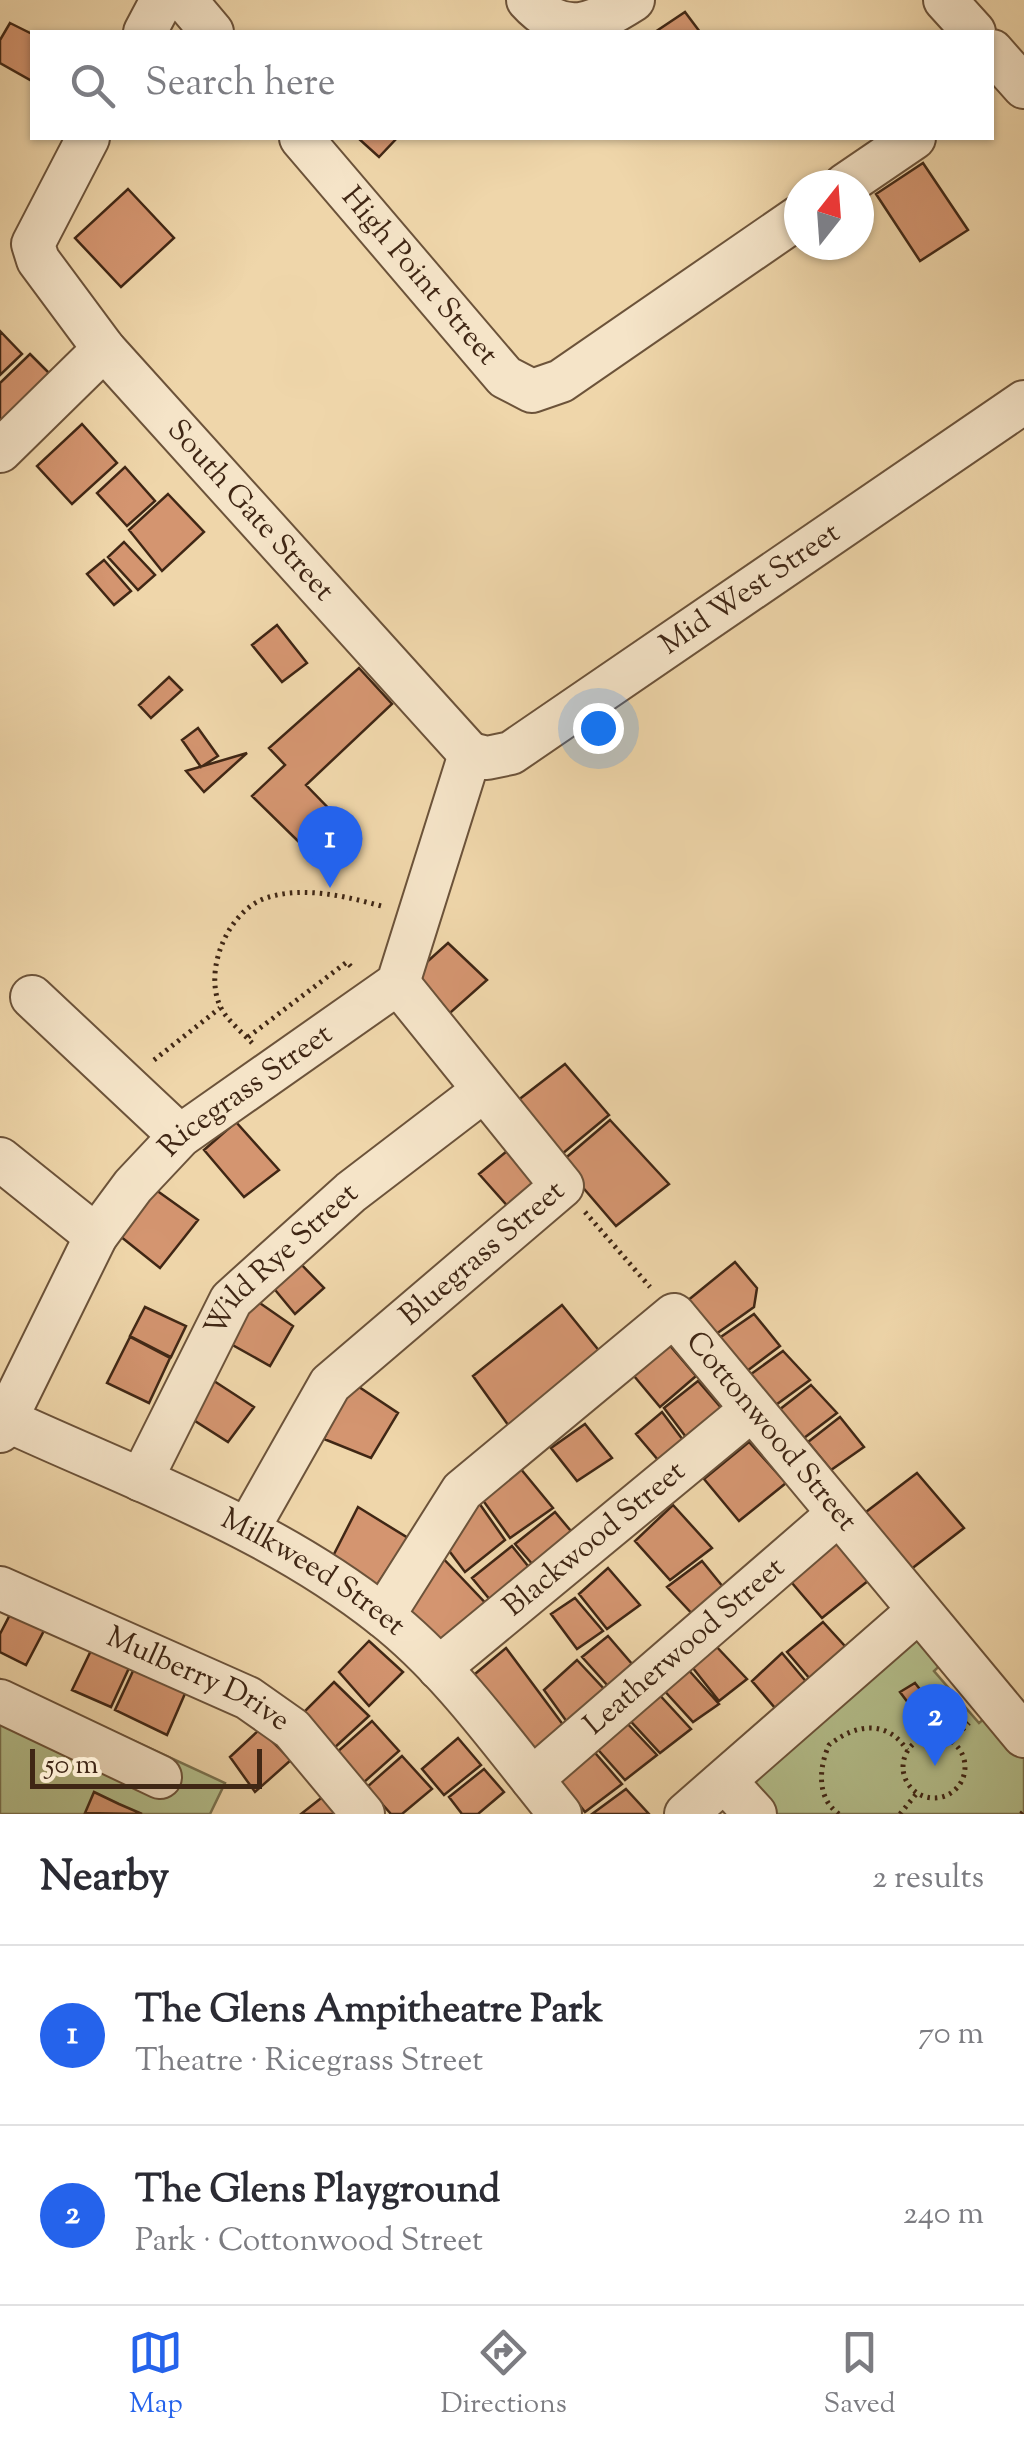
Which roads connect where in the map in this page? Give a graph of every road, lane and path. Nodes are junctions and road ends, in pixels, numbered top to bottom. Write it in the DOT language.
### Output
graph roads {
  1 [pos="162,0"];
  2 [pos="184,0"];
  3 [pos="528,0"];
  4 [pos="633,0"];
  5 [pos="945,0"];
  6 [pos="145,30"];
  7 [pos="210,30"];
  8 [pos="972,30"];
  9 [pos="87,140"];
  10 [pos="303,140"];
  11 [pos="911,140"];
  12 [pos="867,170"];
  13 [pos="784,227"];
  14 [pos="104,349"];
  15 [pos="1024,402"];
  16 [pos="0,452"];
  17 [pos="470,754"];
  18 [pos="419,916"];
  19 [pos="398,983"];
  20 [pos="32,997"];
  21 [pos="221,1008"];
  22 [pos="277,1071"];
  23 [pos="124,1084"];
  24 [pos="483,1091"];
  25 [pos="180,1136"];
  26 [pos="0,1160"];
  27 [pos="562,1186"];
  28 [pos="96,1236"];
  29 [pos="674,1316"];
  30 [pos="750,1410"];
  31 [pos="2,1423"];
  32 [pos="141,1480"];
  33 [pos="837,1515"];
  34 [pos="249,1527"];
  35 [pos="0,1588"];
  36 [pos="917,1612"];
  37 [pos="383,1616"];
  38 [pos="439,1668"];
  39 [pos="0,1701"];
  40 [pos="1024,1736"];
  41 [pos="907,1750"];
  42 [pos="160,1777"];
  43 [pos="532,1779"];
  44 [pos="724,1781"];
  45 [pos="917,1793"];
  46 [pos="364,1814"];
  47 [pos="560,1814"];
  48 [pos="686,1814"];
  49 [pos="755,1814"];
  50 [pos="840,1814"];
  51 [pos="900,1814"];
  1 -- 6 [label="street"];
  2 -- 7 [label="street"];
  3 -- 4 [label="street"];
  5 -- 8 [label="street"];
  9 -- 14 [label="street, South Gate Street"];
  10 -- 13 [label="street, High Point Street"];
  11 -- 12 [label="street"];
  14 -- 16 [label="street"];
  14 -- 17 [label="street, South Gate Street"];
  15 -- 17 [label="street, Mid West Street"];
  17 -- 18 [label="street"];
  18 -- 19 [label="street"];
  18 -- 21 [label="path"];
  19 -- 22 [label="street, Ricegrass Street"];
  19 -- 24 [label="street, Bluegrass Street"];
  20 -- 23 [label="street"];
  21 -- 22 [label="path"];
  21 -- 23 [label="path"];
  22 -- 25 [label="street, Ricegrass Street"];
  23 -- 25 [label="street"];
  24 -- 27 [label="street, Bluegrass Street"];
  24 -- 32 [label="street, Wild Rye Street"];
  25 -- 28 [label="street, Ricegrass Street"];
  26 -- 28 [label="street"];
  27 -- 29 [label="path"];
  27 -- 34 [label="street, Bluegrass Street"];
  28 -- 31 [label="street, Ricegrass Street"];
  29 -- 30 [label="street, Cottonwood Street"];
  29 -- 37 [label="street, Cottonwood Street"];
  30 -- 33 [label="street, Cottonwood Street"];
  30 -- 38 [label="street, Blackwood Street"];
  31 -- 32 [label="street, Milkweed Street"];
  32 -- 34 [label="street, Milkweed Street"];
  33 -- 36 [label="street, Cottonwood Street"];
  33 -- 43 [label="street, Leatherwood Street"];
  34 -- 37 [label="street, Milkweed Street"];
  35 -- 46 [label="street, Mulberry Drive"];
  36 -- 40 [label="street, Cottonwood Street"];
  36 -- 44 [label="street"];
  37 -- 38 [label="street, Milkweed Street"];
  38 -- 43 [label="street, Milkweed Street"];
  39 -- 42 [label="street"];
  41 -- 45 [label="path"];
  41 -- 45 [label="path"];
  41 -- 50 [label="path"];
  43 -- 47 [label="street, Milkweed Street"];
  44 -- 48 [label="street"];
  44 -- 49 [label="street"];
  45 -- 51 [label="path"];
}
